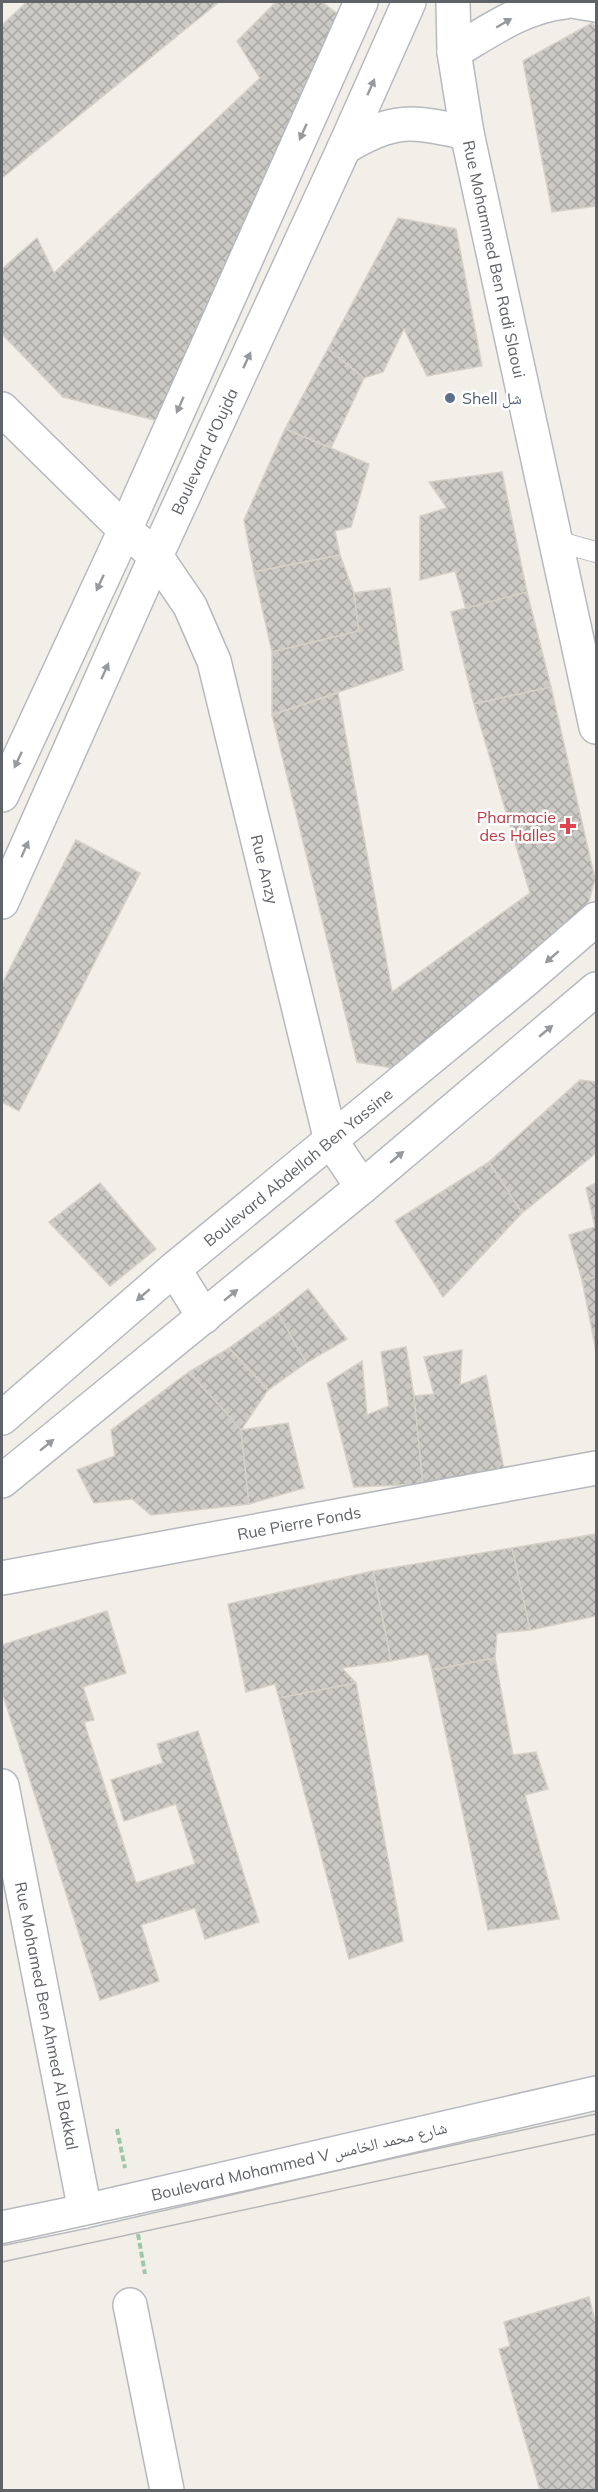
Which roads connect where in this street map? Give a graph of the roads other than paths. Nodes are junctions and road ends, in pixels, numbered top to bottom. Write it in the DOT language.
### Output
graph roads {
  1 [pos="361,2"];
  2 [pos="409,2"];
  3 [pos="453,2"];
  4 [pos="565,2"];
  5 [pos="577,2"];
  6 [pos="597,5"];
  7 [pos="454,52"];
  8 [pos="467,133"];
  9 [pos="344,148"];
  10 [pos="286,170"];
  11 [pos="325,190"];
  12 [pos="2,409"];
  13 [pos="125,530"];
  14 [pos="556,541"];
  15 [pos="597,552"];
  16 [pos="156,556"];
  17 [pos="593,688"];
  18 [pos="597,727"];
  19 [pos="2,795"];
  20 [pos="4,890"];
  21 [pos="597,919"];
  22 [pos="597,989"];
  23 [pos="331,1141"];
  24 [pos="362,1187"];
  25 [pos="174,1269"];
  26 [pos="204,1317"];
  27 [pos="2,1418"];
  28 [pos="597,1468"];
  29 [pos="2,1481"];
  30 [pos="2,1578"];
  31 [pos="2,1786"];
  32 [pos="597,2093"];
  33 [pos="84,2211"];
  34 [pos="2,2228"];
  35 [pos="130,2305"];
  36 [pos="167,2490"];
  1 -- 10 [label="street, one-way"];
  9 -- 2 [label="street, Boulevard d'Oujda, one-way"];
  3 -- 7 [label="street, Rue Mohammed Ben Radi Slaoui"];
  7 -- 4 [label="street, one-way"];
  5 -- 6 [label="street"];
  7 -- 8 [label="street, Rue Mohammed Ben Radi Slaoui"];
  8 -- 9 [label="street"];
  8 -- 14 [label="street, Rue Mohammed Ben Radi Slaoui"];
  9 -- 11 [label="street, Boulevard d'Oujda"];
  10 -- 11 [label="street"];
  10 -- 13 [label="street, one-way"];
  16 -- 11 [label="street, Boulevard d'Oujda, one-way"];
  12 -- 13 [label="street, Rue Anzy"];
  13 -- 16 [label="street, Rue Anzy"];
  13 -- 19 [label="street, one-way"];
  14 -- 15 [label="lane"];
  14 -- 17 [label="street, Rue Mohammed Ben Radi Slaoui"];
  20 -- 16 [label="street, Boulevard d'Oujda, one-way"];
  16 -- 23 [label="street, Rue Anzy"];
  17 -- 18 [label="street, Rue Mohammed Ben Radi Slaoui"];
  21 -- 23 [label="street, Boulevard Abdellah Ben Yassine, one-way"];
  24 -- 22 [label="street, one-way"];
  23 -- 24 [label="street, Rue Anzy"];
  23 -- 25 [label="street, Boulevard Abdellah Ben Yassine"];
  26 -- 24 [label="street, one-way"];
  25 -- 26 [label="street"];
  25 -- 27 [label="street, Boulevard Abdellah Ben Yassine, one-way"];
  29 -- 26 [label="street, one-way"];
  28 -- 30 [label="street, Rue Pierre Fonds"];
  31 -- 33 [label="street, Rue Mohamed Ben Ahmed Al Bakkal"];
  32 -- 33 [label="street, Boulevard Mohammed V شارع محمد الخامس"];
  33 -- 34 [label="street, Boulevard Mohammed V شارع محمد الخامس"];
  35 -- 36 [label="street"];
}
